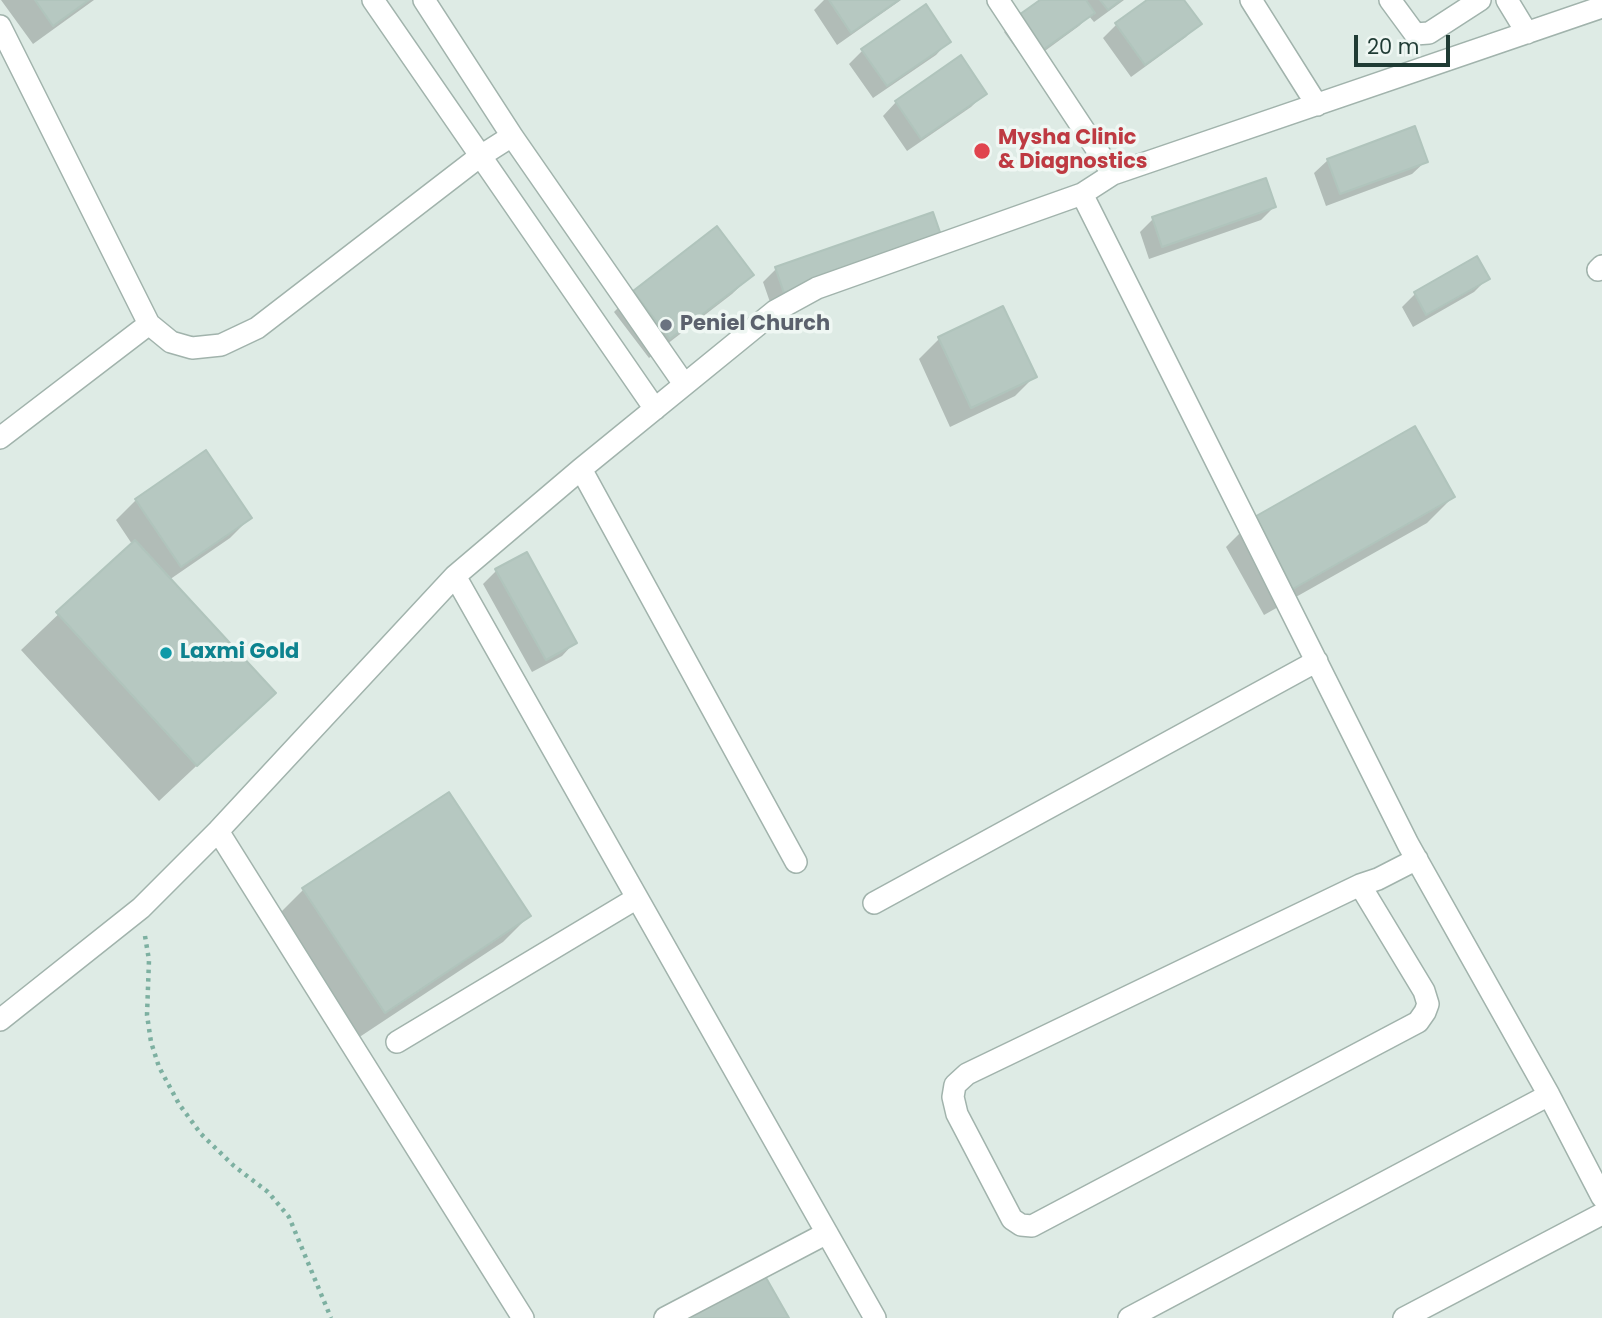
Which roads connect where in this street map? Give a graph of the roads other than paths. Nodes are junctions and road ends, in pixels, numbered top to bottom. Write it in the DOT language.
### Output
graph roads {
  1 [pos="373,0"];
  2 [pos="424,0"];
  3 [pos="998,0"];
  4 [pos="1251,0"];
  5 [pos="1391,0"];
  6 [pos="1480,0"];
  7 [pos="1507,0"];
  8 [pos="1597,10"];
  9 [pos="0,26"];
  10 [pos="1527,33"];
  11 [pos="7,57"];
  12 [pos="1317,105"];
  13 [pos="512,136"];
  14 [pos="479,157"];
  15 [pos="1113,174"];
  16 [pos="1082,194"];
  17 [pos="149,324"];
  18 [pos="684,384"];
  19 [pos="654,410"];
  20 [pos="0,438"];
  21 [pos="581,469"];
  22 [pos="455,576"];
  23 [pos="1317,661"];
  24 [pos="218,831"];
  25 [pos="1417,859"];
  26 [pos="796,862"];
  27 [pos="1360,885"];
  28 [pos="637,898"];
  29 [pos="874,903"];
  30 [pos="0,1020"];
  31 [pos="397,1042"];
  32 [pos="1549,1095"];
  33 [pos="1602,1197"];
  34 [pos="1602,1214"];
  35 [pos="827,1233"];
  36 [pos="523,1318"];
  37 [pos="665,1318"];
  38 [pos="875,1318"];
  39 [pos="1129,1318"];
  40 [pos="1404,1318"];
  1 -- 14 [label="street"];
  2 -- 13 [label="street"];
  3 -- 15 [label="street"];
  4 -- 12 [label="street"];
  5 -- 6 [label="street"];
  7 -- 10 [label="street"];
  8 -- 10 [label="street"];
  9 -- 11 [label="street"];
  10 -- 12 [label="street"];
  11 -- 17 [label="street"];
  12 -- 15 [label="street"];
  13 -- 14 [label="street"];
  13 -- 18 [label="street"];
  14 -- 17 [label="street"];
  14 -- 19 [label="street"];
  15 -- 16 [label="street"];
  16 -- 18 [label="street"];
  16 -- 23 [label="street"];
  17 -- 20 [label="street"];
  18 -- 19 [label="street"];
  19 -- 21 [label="street"];
  21 -- 22 [label="street"];
  21 -- 26 [label="street"];
  22 -- 24 [label="street"];
  22 -- 28 [label="street"];
  23 -- 25 [label="street"];
  23 -- 29 [label="street"];
  24 -- 30 [label="street"];
  24 -- 36 [label="street"];
  25 -- 27 [label="street"];
  25 -- 32 [label="street"];
  27 -- 27 [label="street"];
  28 -- 31 [label="street"];
  28 -- 35 [label="street"];
  32 -- 33 [label="street"];
  32 -- 39 [label="street"];
  34 -- 40 [label="street"];
  35 -- 37 [label="street"];
  35 -- 38 [label="street"];
}
